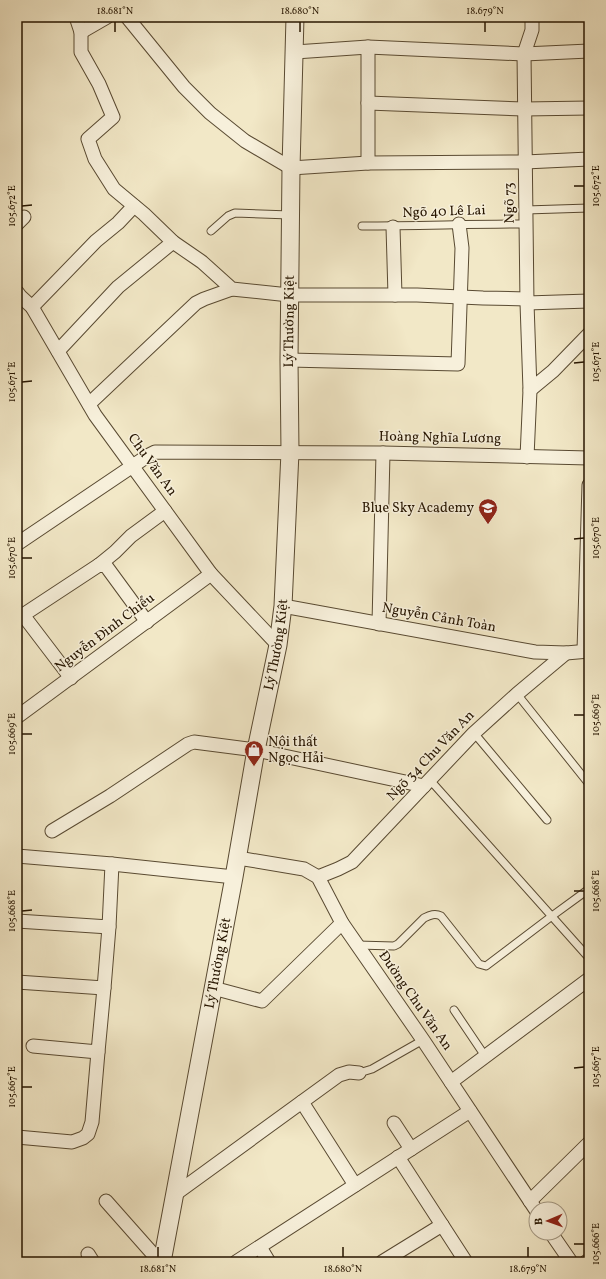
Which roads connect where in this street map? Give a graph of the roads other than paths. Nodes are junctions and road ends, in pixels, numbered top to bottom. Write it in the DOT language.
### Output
graph roads {
  1 [pos="76,17"];
  2 [pos="107,17"];
  3 [pos="127,17"];
  4 [pos="295,17"];
  5 [pos="532,17"];
  6 [pos="81,32"];
  7 [pos="368,48"];
  8 [pos="589,51"];
  9 [pos="295,52"];
  10 [pos="524,54"];
  11 [pos="368,103"];
  12 [pos="589,108"];
  13 [pos="524,109"];
  14 [pos="589,159"];
  15 [pos="525,162"];
  16 [pos="368,164"];
  17 [pos="290,168"];
  18 [pos="134,206"];
  19 [pos="589,208"];
  20 [pos="526,210"];
  21 [pos="290,215"];
  22 [pos="459,224"];
  23 [pos="526,224"];
  24 [pos="362,226"];
  25 [pos="393,227"];
  26 [pos="211,231"];
  27 [pos="173,242"];
  28 [pos="232,289"];
  29 [pos="17,292"];
  30 [pos="289,295"];
  31 [pos="395,295"];
  32 [pos="460,297"];
  33 [pos="527,301"];
  34 [pos="589,301"];
  35 [pos="32,307"];
  36 [pos="589,334"];
  37 [pos="58,351"];
  38 [pos="289,360"];
  39 [pos="530,390"];
  40 [pos="89,404"];
  41 [pos="290,452"];
  42 [pos="383,453"];
  43 [pos="527,456"];
  44 [pos="589,458"];
  45 [pos="132,466"];
  46 [pos="589,485"];
  47 [pos="165,511"];
  48 [pos="17,544"];
  49 [pos="99,565"];
  50 [pos="211,574"];
  51 [pos="283,606"];
  52 [pos="20,614"];
  53 [pos="147,622"];
  54 [pos="379,624"];
  55 [pos="278,645"];
  56 [pos="587,651"];
  57 [pos="566,654"];
  58 [pos="70,678"];
  59 [pos="517,694"];
  60 [pos="17,717"];
  61 [pos="474,733"];
  62 [pos="256,750"];
  63 [pos="427,783"];
  64 [pos="589,784"];
  65 [pos="547,820"];
  66 [pos="52,831"];
  67 [pos="17,856"];
  68 [pos="238,858"];
  69 [pos="112,864"];
  70 [pos="234,877"];
  71 [pos="318,877"];
  72 [pos="589,889"];
  73 [pos="552,916"];
  74 [pos="17,921"];
  75 [pos="342,923"];
  76 [pos="109,927"];
  77 [pos="356,945"];
  78 [pos="589,958"];
  79 [pos="589,979"];
  80 [pos="17,982"];
  81 [pos="104,988"];
  82 [pos="213,988"];
  83 [pos="454,1010"];
  84 [pos="423,1040"];
  85 [pos="33,1046"];
  86 [pos="98,1052"];
  87 [pos="485,1056"];
  88 [pos="359,1073"];
  89 [pos="451,1082"];
  90 [pos="302,1102"];
  91 [pos="470,1111"];
  92 [pos="394,1123"];
  93 [pos="17,1137"];
  94 [pos="589,1143"];
  95 [pos="411,1149"];
  96 [pos="398,1157"];
  97 [pos="355,1185"];
  98 [pos="174,1195"];
  99 [pos="106,1201"];
  100 [pos="530,1201"];
  101 [pos="537,1201"];
  102 [pos="442,1225"];
  103 [pos="557,1241"];
  104 [pos="260,1247"];
  105 [pos="589,1260"];
  106 [pos="161,1262"];
  107 [pos="236,1262"];
  108 [pos="269,1262"];
  109 [pos="382,1262"];
  110 [pos="466,1262"];
  111 [pos="571,1262"];
  112 [pos="586,1262"];
  1 -- 6 [label="street"];
  2 -- 6 [label="street"];
  3 -- 17 [label="street"];
  4 -- 9 [label="street, Lý Thường Kiệt"];
  5 -- 10 [label="street, Ngõ 73"];
  6 -- 18 [label="street"];
  7 -- 9 [label="street"];
  7 -- 10 [label="street"];
  7 -- 11 [label="street"];
  8 -- 10 [label="street"];
  9 -- 17 [label="street, Lý Thường Kiệt"];
  10 -- 13 [label="street, Ngõ 73"];
  11 -- 13 [label="street"];
  11 -- 16 [label="street"];
  12 -- 13 [label="street"];
  13 -- 15 [label="street, Ngõ 73"];
  14 -- 15 [label="street"];
  15 -- 16 [label="street"];
  15 -- 20 [label="street, Ngõ 73"];
  16 -- 17 [label="street"];
  17 -- 21 [label="street, Lý Thường Kiệt"];
  18 -- 27 [label="street"];
  18 -- 35 [label="street"];
  19 -- 20 [label="lane"];
  20 -- 23 [label="street, Ngõ 73"];
  21 -- 26 [label="lane"];
  21 -- 30 [label="street, Lý Thường Kiệt"];
  22 -- 23 [label="lane, Ngõ 40 Lê Lai"];
  22 -- 25 [label="lane, Ngõ 40 Lê Lai"];
  22 -- 32 [label="street"];
  23 -- 33 [label="street, Ngõ 73"];
  24 -- 25 [label="lane, Ngõ 40 Lê Lai"];
  25 -- 31 [label="street"];
  27 -- 28 [label="street"];
  27 -- 37 [label="street"];
  28 -- 30 [label="street"];
  28 -- 40 [label="street"];
  29 -- 35 [label="street, Chu Văn An"];
  30 -- 31 [label="street"];
  30 -- 38 [label="street, Lý Thường Kiệt"];
  31 -- 32 [label="street"];
  32 -- 33 [label="street"];
  32 -- 38 [label="street"];
  33 -- 34 [label="street"];
  33 -- 39 [label="street, Ngõ 73"];
  35 -- 37 [label="street, Chu Văn An"];
  36 -- 39 [label="street"];
  37 -- 40 [label="street, Chu Văn An"];
  38 -- 41 [label="street, Lý Thường Kiệt"];
  39 -- 43 [label="street, Ngõ 73"];
  40 -- 45 [label="street, Chu Văn An"];
  41 -- 42 [label="street, Hoàng Nghĩa Lương"];
  41 -- 45 [label="street, Hoàng Nghĩa Lương"];
  41 -- 51 [label="street, Lý Thường Kiệt"];
  42 -- 43 [label="street, Hoàng Nghĩa Lương"];
  42 -- 54 [label="street"];
  43 -- 44 [label="street, Hoàng Nghĩa Lương"];
  45 -- 47 [label="street, Chu Văn An"];
  45 -- 48 [label="street, Hoàng Nghĩa Lương"];
  46 -- 56 [label="street"];
  47 -- 49 [label="street"];
  47 -- 50 [label="street, Chu Văn An"];
  49 -- 52 [label="street"];
  49 -- 53 [label="street"];
  50 -- 53 [label="street, Nguyễn Đình Chiểu"];
  50 -- 55 [label="street, Chu Văn An"];
  51 -- 54 [label="street, Nguyễn Cảnh Toàn"];
  51 -- 55 [label="street, Lý Thường Kiệt"];
  52 -- 58 [label="street"];
  53 -- 58 [label="street, Nguyễn Đình Chiểu"];
  54 -- 57 [label="street, Nguyễn Cảnh Toàn"];
  55 -- 62 [label="street, Lý Thường Kiệt"];
  56 -- 57 [label="street, Nguyễn Cảnh Toàn"];
  57 -- 59 [label="street, Ngõ 34 Chu Văn An"];
  58 -- 60 [label="street, Nguyễn Đình Chiểu"];
  59 -- 61 [label="street, Ngõ 34 Chu Văn An"];
  59 -- 64 [label="lane"];
  61 -- 63 [label="street, Ngõ 34 Chu Văn An"];
  61 -- 65 [label="lane"];
  62 -- 63 [label="street"];
  62 -- 66 [label="street"];
  62 -- 68 [label="street, Lý Thường Kiệt"];
  63 -- 71 [label="street, Ngõ 34 Chu Văn An"];
  63 -- 73 [label="lane"];
  67 -- 69 [label="street"];
  68 -- 70 [label="street, Lý Thường Kiệt"];
  68 -- 71 [label="street"];
  69 -- 70 [label="street"];
  69 -- 76 [label="street"];
  70 -- 82 [label="street, Lý Thường Kiệt"];
  71 -- 75 [label="street, Đường Chu Văn An"];
  72 -- 73 [label="lane"];
  73 -- 77 [label="lane"];
  73 -- 78 [label="lane"];
  74 -- 76 [label="street"];
  75 -- 77 [label="street, Đường Chu Văn An"];
  75 -- 82 [label="street"];
  76 -- 81 [label="street"];
  77 -- 84 [label="street, Đường Chu Văn An"];
  79 -- 87 [label="street"];
  80 -- 81 [label="street"];
  81 -- 86 [label="street"];
  82 -- 98 [label="street, Lý Thường Kiệt"];
  83 -- 87 [label="lane"];
  84 -- 88 [label="lane"];
  84 -- 89 [label="street, Đường Chu Văn An"];
  85 -- 86 [label="street"];
  86 -- 93 [label="street"];
  87 -- 89 [label="street"];
  88 -- 90 [label="street"];
  89 -- 91 [label="street, Đường Chu Văn An"];
  90 -- 97 [label="street"];
  90 -- 98 [label="street"];
  91 -- 95 [label="street"];
  91 -- 100 [label="street, Đường Chu Văn An"];
  92 -- 95 [label="street"];
  94 -- 101 [label="street"];
  95 -- 96 [label="street"];
  96 -- 97 [label="street"];
  96 -- 102 [label="street"];
  97 -- 104 [label="street"];
  98 -- 106 [label="street, Lý Thường Kiệt"];
  99 -- 106 [label="street"];
  102 -- 109 [label="street"];
  102 -- 110 [label="street"];
  103 -- 111 [label="street"];
  104 -- 107 [label="street"];
  104 -- 108 [label="street"];
  105 -- 112 [label="street"];
}
